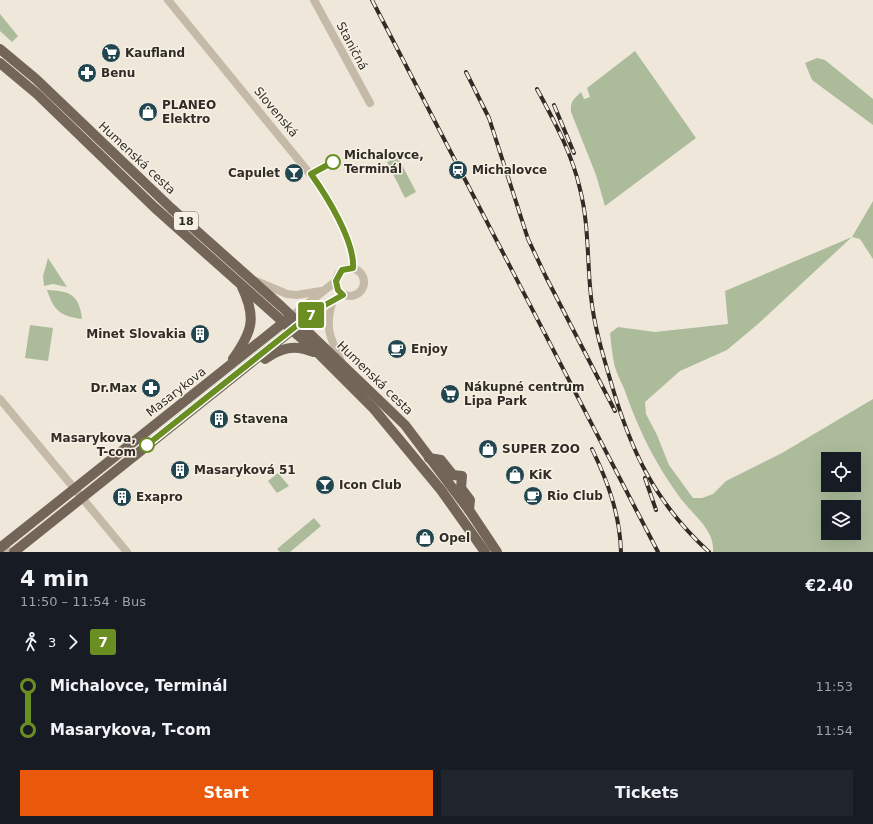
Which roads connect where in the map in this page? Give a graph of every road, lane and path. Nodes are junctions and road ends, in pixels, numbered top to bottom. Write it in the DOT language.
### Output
graph roads {
  1 [pos="168,0"];
  2 [pos="314,0"];
  3 [pos="0,49"];
  4 [pos="0,63"];
  5 [pos="370,104"];
  6 [pos="353,268"];
  7 [pos="251,279"];
  8 [pos="336,281"];
  9 [pos="240,284"];
  10 [pos="320,291"];
  11 [pos="343,295"];
  12 [pos="333,300"];
  13 [pos="292,316"];
  14 [pos="283,322"];
  15 [pos="296,326"];
  16 [pos="319,354"];
  17 [pos="343,364"];
  18 [pos="228,368"];
  19 [pos="242,371"];
  20 [pos="0,399"];
  21 [pos="429,458"];
  22 [pos="75,488"];
  23 [pos="83,497"];
  24 [pos="469,510"];
  25 [pos="4,549"];
  26 [pos="14,552"];
  27 [pos="127,552"];
  28 [pos="484,552"];
  29 [pos="497,552"];
  1 -- 6 [label="street, Slovenská"];
  2 -- 5 [label="street, Staničná"];
  3 -- 7 [label="main road, Humenská cesta / 18"];
  4 -- 9 [label="main road, Humenská cesta / 18"];
  6 -- 8 [label="street"];
  6 -- 11 [label="street"];
  7 -- 10 [label="street"];
  7 -- 13 [label="main road, Humenská cesta / 18"];
  8 -- 10 [label="street"];
  8 -- 11 [label="street"];
  9 -- 14 [label="main road, Humenská cesta / 18"];
  9 -- 18 [label="main road"];
  10 -- 13 [label="street"];
  11 -- 12 [label="street"];
  12 -- 15 [label="street"];
  12 -- 17 [label="street"];
  13 -- 14 [label="main road, Masarykova"];
  13 -- 15 [label="main road, Humenská cesta / 18"];
  14 -- 15 [label="main road, Humenská cesta / 18"];
  14 -- 18 [label="main road, Masarykova"];
  15 -- 16 [label="main road, Humenská cesta / 18"];
  15 -- 17 [label="main road, Humenská cesta / 18"];
  15 -- 19 [label="main road, Masarykova"];
  16 -- 19 [label="main road"];
  16 -- 28 [label="main road, Humenská cesta / 18"];
  17 -- 21 [label="main road, Humenská cesta / 18"];
  18 -- 22 [label="main road, Masarykova"];
  19 -- 23 [label="main road, Masarykova"];
  20 -- 22 [label="street"];
  21 -- 24 [label="main road, Humenská cesta / 18"];
  21 -- 24 [label="main road"];
  22 -- 23 [label="street"];
  22 -- 25 [label="main road, Masarykova"];
  23 -- 26 [label="main road, Masarykova"];
  23 -- 27 [label="street"];
  24 -- 29 [label="main road, Humenská cesta / 18"];
}
